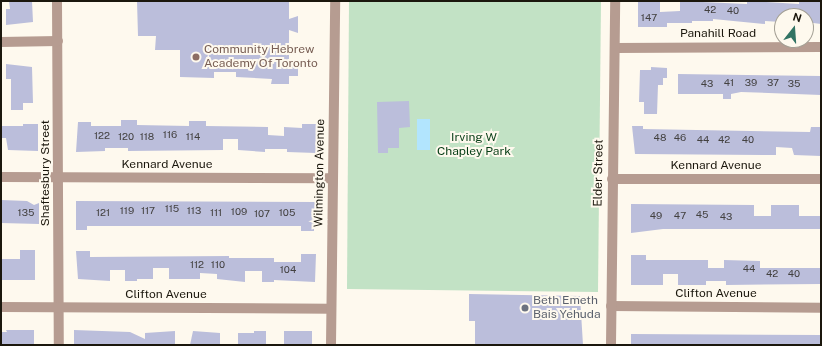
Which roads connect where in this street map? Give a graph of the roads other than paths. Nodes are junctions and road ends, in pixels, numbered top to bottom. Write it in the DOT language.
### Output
graph roads {
  1 [pos="58,1"];
  2 [pos="335,1"];
  3 [pos="615,1"];
  4 [pos="58,41"];
  5 [pos="1,42"];
  6 [pos="821,47"];
  7 [pos="615,48"];
  8 [pos="1,177"];
  9 [pos="60,177"];
  10 [pos="332,178"];
  11 [pos="821,178"];
  12 [pos="612,179"];
  13 [pos="611,306"];
  14 [pos="1,307"];
  15 [pos="59,308"];
  16 [pos="821,308"];
  17 [pos="331,309"];
  18 [pos="59,345"];
  19 [pos="331,345"];
  20 [pos="611,345"];
  1 -- 4 [label="street, Shaftesbury Street"];
  2 -- 10 [label="street, Wilmington Avenue"];
  3 -- 7 [label="street, Elder Street"];
  4 -- 5 [label="street"];
  4 -- 9 [label="street, Shaftesbury Street"];
  6 -- 7 [label="street, Panahill Road"];
  7 -- 12 [label="street, Elder Street"];
  8 -- 9 [label="street, Kennard Avenue"];
  9 -- 10 [label="street, Kennard Avenue"];
  9 -- 15 [label="street, Shaftesbury Street"];
  10 -- 17 [label="street, Wilmington Avenue"];
  11 -- 12 [label="street, Kennard Avenue"];
  12 -- 13 [label="street, Elder Street"];
  13 -- 16 [label="street, Clifton Avenue"];
  13 -- 20 [label="street, Elder Street"];
  14 -- 15 [label="street, Clifton Avenue"];
  15 -- 17 [label="street, Clifton Avenue"];
  15 -- 18 [label="street, Shaftesbury Street"];
  17 -- 19 [label="street, Wilmington Avenue"];
}
